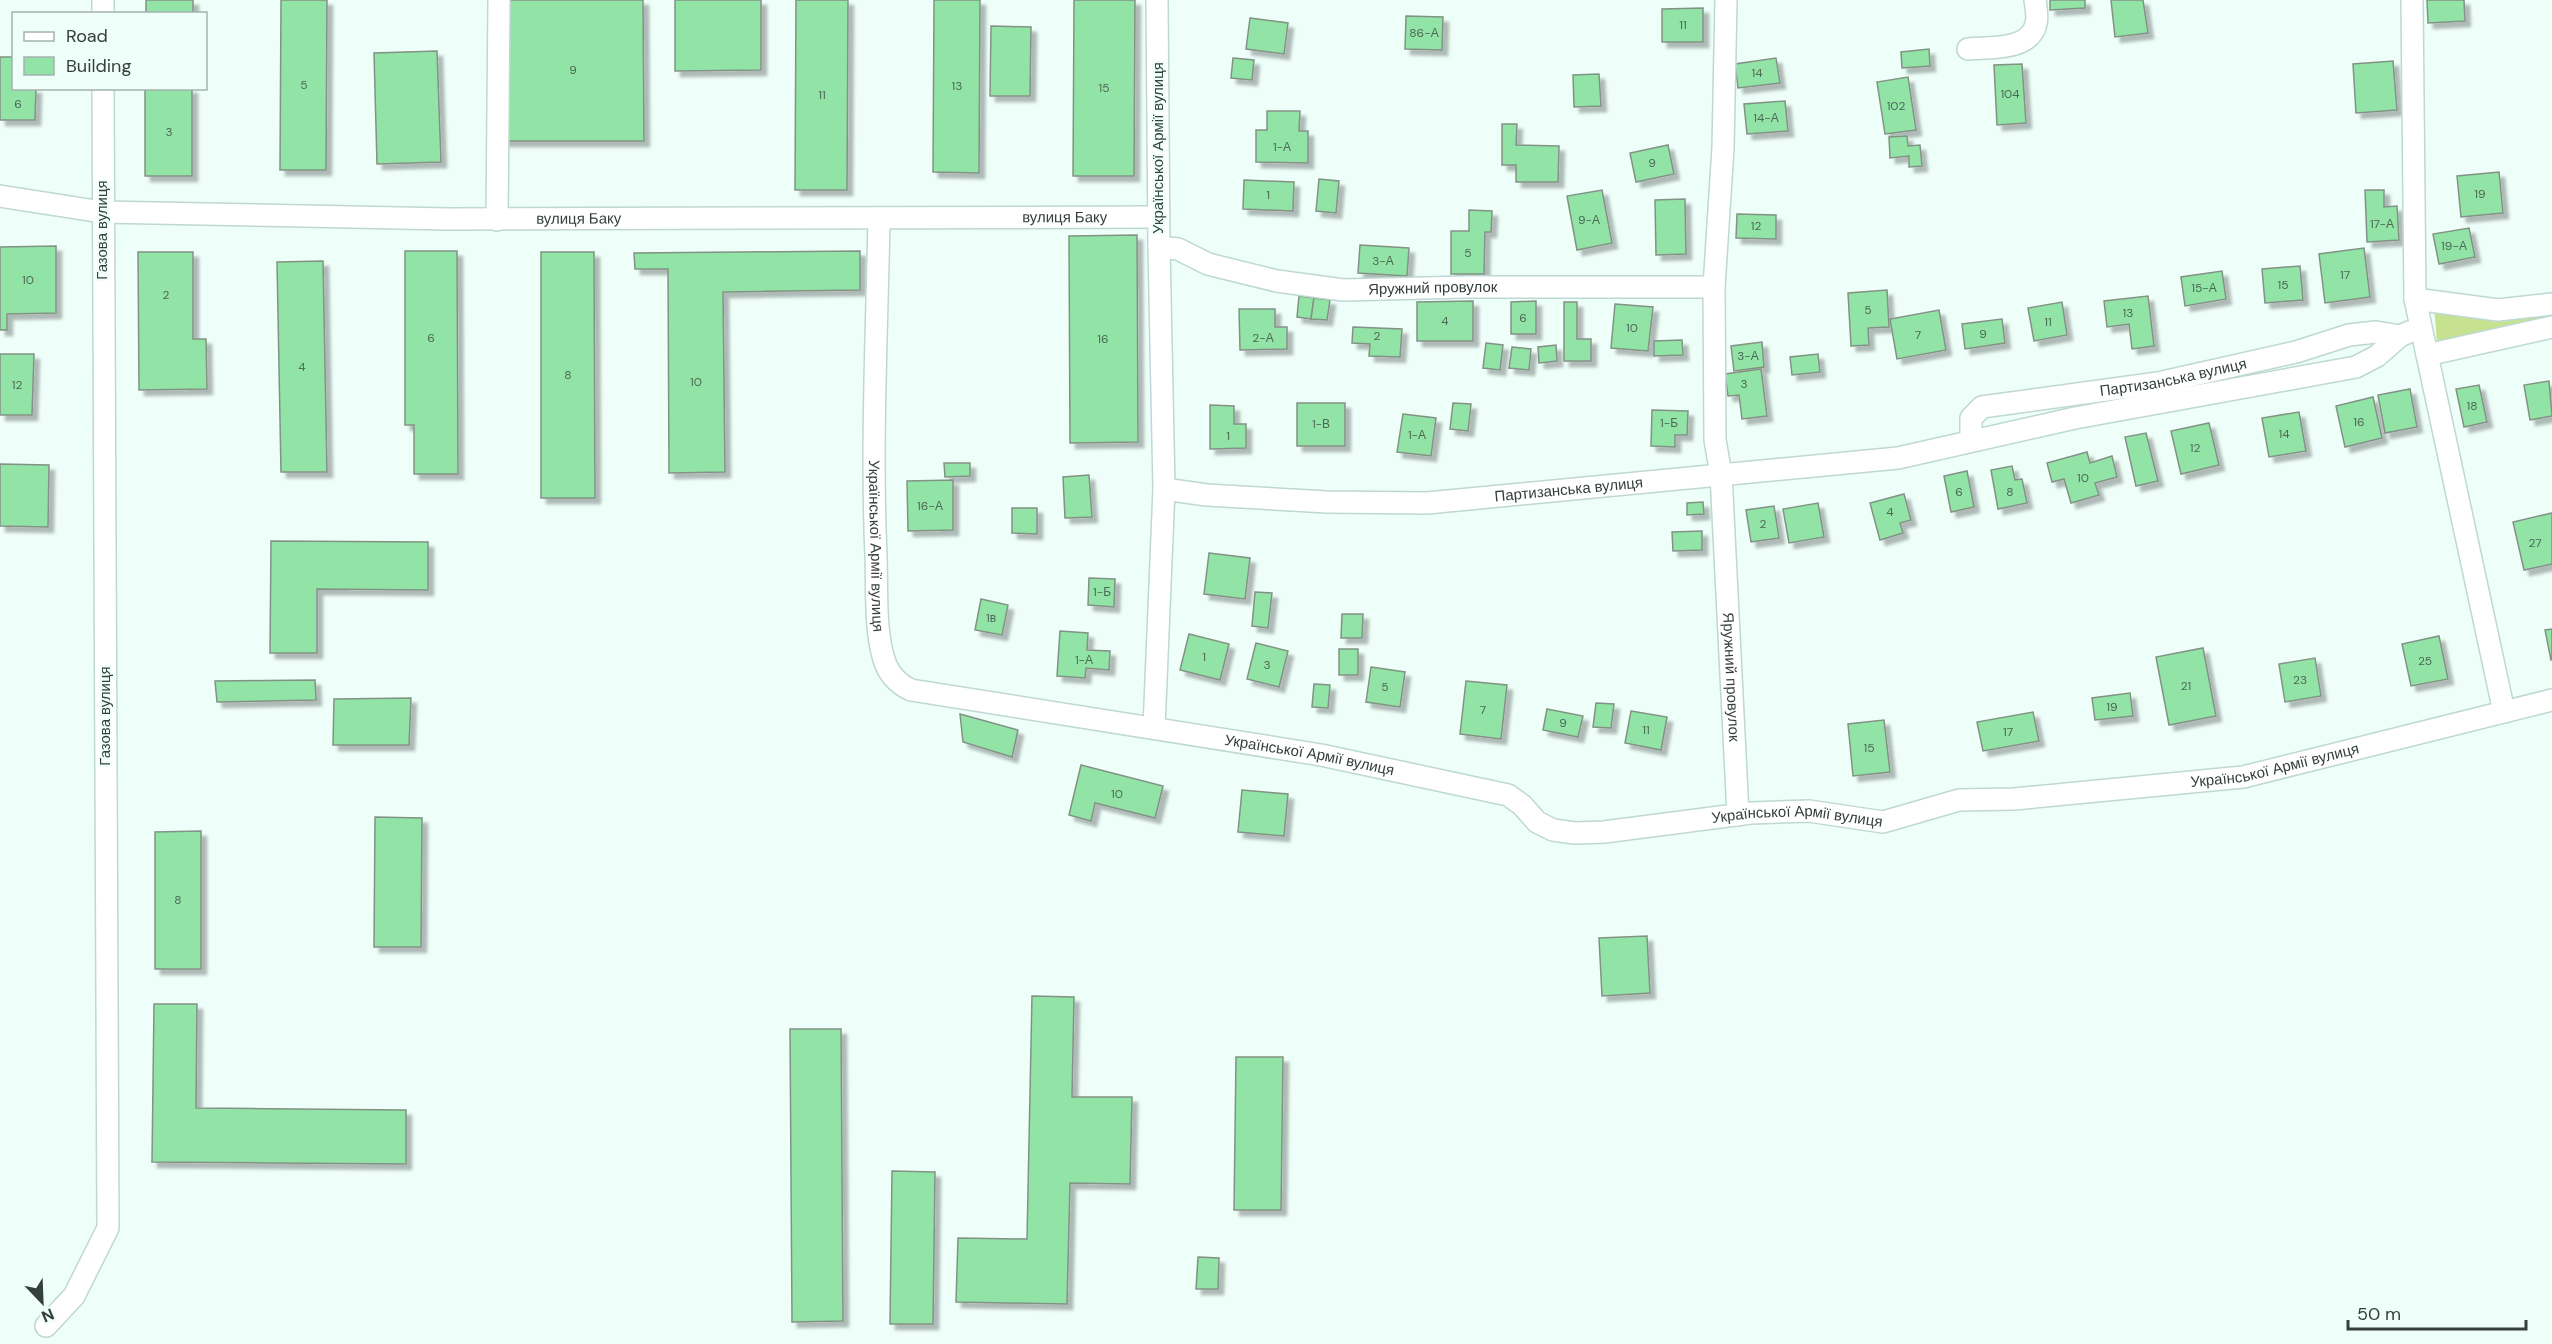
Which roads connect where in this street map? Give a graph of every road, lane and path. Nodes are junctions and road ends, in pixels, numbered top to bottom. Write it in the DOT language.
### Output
graph roads {
  1 [pos="499,0"];
  2 [pos="1157,0"];
  3 [pos="1726,0"];
  4 [pos="2035,0"];
  5 [pos="2412,0"];
  6 [pos="1968,49"];
  7 [pos="103,90"];
  8 [pos="0,196"];
  9 [pos="102,212"];
  10 [pos="1158,217"];
  11 [pos="879,218"];
  12 [pos="496,220"];
  13 [pos="1159,247"];
  14 [pos="1714,287"];
  15 [pos="2415,298"];
  16 [pos="2552,304"];
  17 [pos="2421,327"];
  18 [pos="2552,327"];
  19 [pos="2400,336"];
  20 [pos="2427,355"];
  21 [pos="1971,441"];
  22 [pos="1721,474"];
  23 [pos="1164,489"];
  24 [pos="2552,700"];
  25 [pos="2504,712"];
  26 [pos="1154,728"];
  27 [pos="1738,815"];
  28 [pos="46,1326"];
  1 -- 12 [label="street"];
  2 -- 10 [label="street, Української Армії вулиця"];
  3 -- 14 [label="street, Яружний провулок"];
  4 -- 6 [label="street"];
  5 -- 15 [label="street"];
  7 -- 9 [label="street, Газова вулиця"];
  8 -- 9 [label="street, вулиця Баку"];
  9 -- 12 [label="street, вулиця Баку"];
  9 -- 28 [label="street, Газова вулиця"];
  10 -- 11 [label="street, вулиця Баку"];
  10 -- 13 [label="street, Української Армії вулиця"];
  11 -- 12 [label="street, вулиця Баку"];
  11 -- 26 [label="street, Української Армії вулиця"];
  13 -- 14 [label="street, Яружний провулок"];
  13 -- 23 [label="street, Української Армії вулиця"];
  14 -- 22 [label="street, Яружний провулок"];
  15 -- 16 [label="street"];
  15 -- 17 [label="street"];
  17 -- 19 [label="street, Партизанська вулиця"];
  17 -- 20 [label="street"];
  18 -- 20 [label="street"];
  19 -- 21 [label="street, Партизанська вулиця"];
  19 -- 21 [label="street, Партизанська вулиця"];
  20 -- 25 [label="street"];
  21 -- 22 [label="street, Партизанська вулиця"];
  22 -- 23 [label="street, Партизанська вулиця"];
  22 -- 27 [label="street, Яружний провулок"];
  23 -- 26 [label="street, Української Армії вулиця"];
  24 -- 25 [label="street, Української Армії вулиця"];
  25 -- 27 [label="street, Української Армії вулиця"];
  26 -- 27 [label="street, Української Армії вулиця"];
}
